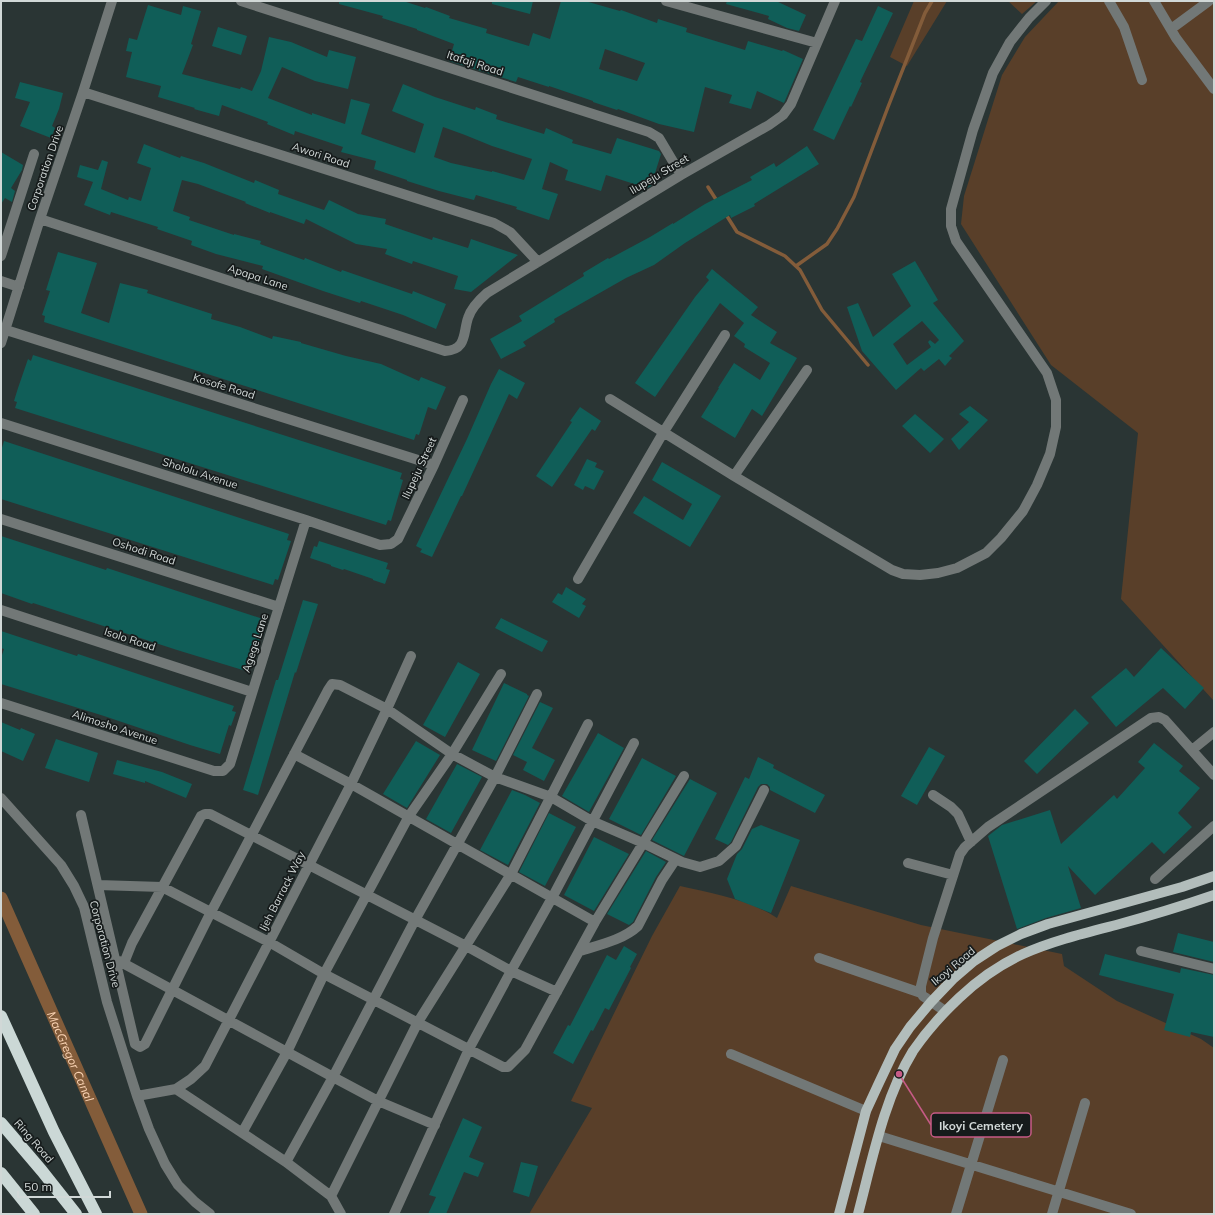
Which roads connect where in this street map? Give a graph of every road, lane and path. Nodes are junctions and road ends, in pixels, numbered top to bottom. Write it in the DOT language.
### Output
graph roads {
  1 [pos="112,1"];
  2 [pos="241,1"];
  3 [pos="666,1"];
  4 [pos="835,1"];
  5 [pos="1046,1"];
  6 [pos="1109,1"];
  7 [pos="1154,1"];
  8 [pos="1209,1"];
  9 [pos="686,4"];
  10 [pos="1171,29"];
  11 [pos="817,43"];
  12 [pos="1142,80"];
  13 [pos="1214,89"];
  14 [pos="83,92"];
  15 [pos="34,154"];
  16 [pos="681,175"];
  17 [pos="40,218"];
  18 [pos="1,256"];
  19 [pos="538,262"];
  20 [pos="1,281"];
  21 [pos="19,287"];
  22 [pos="6,330"];
  23 [pos="725,334"];
  24 [pos="464,339"];
  25 [pos="1,343"];
  26 [pos="807,370"];
  27 [pos="610,399"];
  28 [pos="463,400"];
  29 [pos="1,423"];
  30 [pos="663,433"];
  31 [pos="434,465"];
  32 [pos="734,476"];
  33 [pos="1,519"];
  34 [pos="306,520"];
  35 [pos="391,544"];
  36 [pos="578,579"];
  37 [pos="279,607"];
  38 [pos="1,610"];
  39 [pos="411,656"];
  40 [pos="501,674"];
  41 [pos="252,692"];
  42 [pos="536,694"];
  43 [pos="1,703"];
  44 [pos="387,709"];
  45 [pos="588,724"];
  46 [pos="1214,732"];
  47 [pos="634,743"];
  48 [pos="1192,750"];
  49 [pos="294,754"];
  50 [pos="452,754"];
  51 [pos="223,771"];
  52 [pos="1214,775"];
  53 [pos="684,776"];
  54 [pos="495,777"];
  55 [pos="351,784"];
  56 [pos="764,790"];
  57 [pos="933,795"];
  58 [pos="551,797"];
  59 [pos="1,798"];
  60 [pos="81,815"];
  61 [pos="409,816"];
  62 [pos="592,821"];
  63 [pos="1214,826"];
  64 [pos="251,835"];
  65 [pos="972,842"];
  66 [pos="457,843"];
  67 [pos="644,843"];
  68 [pos="676,859"];
  69 [pos="908,863"];
  70 [pos="309,865"];
  71 [pos="512,874"];
  72 [pos="952,875"];
  73 [pos="1214,876"];
  74 [pos="1155,879"];
  75 [pos="98,885"];
  76 [pos="162,887"];
  77 [pos="366,895"];
  78 [pos="1214,895"];
  79 [pos="552,898"];
  80 [pos="211,912"];
  81 [pos="415,920"];
  82 [pos="595,922"];
  83 [pos="269,942"];
  84 [pos="466,946"];
  85 [pos="580,951"];
  86 [pos="1141,951"];
  87 [pos="819,958"];
  88 [pos="120,961"];
  89 [pos="1214,969"];
  90 [pos="511,971"];
  91 [pos="324,974"];
  92 [pos="172,989"];
  93 [pos="557,992"];
  94 [pos="921,993"];
  95 [pos="374,999"];
  96 [pos="930,1002"];
  97 [pos="945,1011"];
  98 [pos="1,1016"];
  99 [pos="230,1020"];
  100 [pos="418,1022"];
  101 [pos="469,1048"];
  102 [pos="287,1052"];
  103 [pos="731,1054"];
  104 [pos="1002,1060"];
  105 [pos="333,1077"];
  106 [pos="176,1089"];
  107 [pos="137,1096"];
  108 [pos="378,1100"];
  109 [pos="1085,1103"];
  110 [pos="866,1111"];
  111 [pos="1,1123"];
  112 [pos="435,1125"];
  113 [pos="242,1133"];
  114 [pos="878,1136"];
  115 [pos="286,1162"];
  116 [pos="971,1164"];
  117 [pos="1,1172"];
  118 [pos="1059,1192"];
  119 [pos="331,1196"];
  120 [pos="34,1214"];
  121 [pos="76,1214"];
  122 [pos="96,1214"];
  123 [pos="210,1214"];
  124 [pos="341,1214"];
  125 [pos="394,1214"];
  126 [pos="840,1214"];
  127 [pos="858,1214"];
  128 [pos="956,1214"];
  129 [pos="1052,1214"];
  130 [pos="1131,1214"];
  1 -- 14 [label="street, Corporation Drive"];
  2 -- 16 [label="street, Itafaji Road"];
  3 -- 9 [label="street"];
  4 -- 11 [label="street, Ilupeju Street"];
  5 -- 32 [label="street"];
  6 -- 12 [label="street"];
  7 -- 10 [label="street"];
  8 -- 10 [label="street"];
  9 -- 11 [label="street"];
  10 -- 13 [label="street"];
  11 -- 16 [label="street, Ilupeju Street"];
  14 -- 17 [label="street, Corporation Drive"];
  14 -- 19 [label="street, Awori Road"];
  15 -- 18 [label="street"];
  16 -- 19 [label="street, Ilupeju Street"];
  17 -- 21 [label="street, Corporation Drive"];
  17 -- 24 [label="street, Apapa Lane"];
  19 -- 24 [label="street, Ilupeju Street"];
  20 -- 21 [label="street"];
  21 -- 22 [label="street, Corporation Drive"];
  22 -- 25 [label="street, Corporation Drive"];
  22 -- 31 [label="street, Kosofe Road"];
  23 -- 30 [label="street"];
  26 -- 32 [label="street"];
  27 -- 30 [label="street"];
  28 -- 31 [label="street, Ilupeju Street"];
  29 -- 34 [label="street, Shololu Avenue"];
  30 -- 32 [label="street"];
  30 -- 36 [label="street"];
  31 -- 35 [label="street, Ilupeju Street"];
  33 -- 37 [label="street, Oshodi Road"];
  34 -- 35 [label="street, Shololu Avenue"];
  34 -- 37 [label="street, Agege Lane"];
  37 -- 41 [label="street, Agege Lane"];
  38 -- 41 [label="street, Isolo Road"];
  39 -- 44 [label="street, Ijeh Barrack Way"];
  40 -- 50 [label="street"];
  41 -- 51 [label="street, Agege Lane"];
  42 -- 54 [label="street"];
  43 -- 51 [label="street, Alimosho Avenue"];
  44 -- 49 [label="street"];
  44 -- 50 [label="street"];
  44 -- 55 [label="street, Ijeh Barrack Way"];
  45 -- 58 [label="street"];
  46 -- 48 [label="street"];
  47 -- 62 [label="street"];
  48 -- 52 [label="street"];
  48 -- 65 [label="street"];
  49 -- 55 [label="street"];
  49 -- 64 [label="street"];
  50 -- 54 [label="street"];
  50 -- 61 [label="street"];
  53 -- 67 [label="street"];
  54 -- 58 [label="street"];
  54 -- 66 [label="street"];
  55 -- 61 [label="street"];
  55 -- 70 [label="street, Ijeh Barrack Way"];
  56 -- 68 [label="street"];
  57 -- 65 [label="street"];
  58 -- 62 [label="street"];
  58 -- 71 [label="street"];
  59 -- 107 [label="street, Corporation Drive"];
  60 -- 75 [label="street"];
  61 -- 66 [label="street"];
  61 -- 77 [label="street"];
  62 -- 67 [label="street"];
  62 -- 79 [label="street"];
  63 -- 74 [label="street"];
  64 -- 70 [label="street"];
  64 -- 76 [label="street"];
  64 -- 80 [label="street"];
  65 -- 72 [label="street"];
  66 -- 71 [label="street"];
  66 -- 81 [label="street"];
  67 -- 68 [label="street"];
  67 -- 82 [label="street"];
  68 -- 85 [label="street"];
  69 -- 72 [label="street"];
  70 -- 77 [label="street"];
  70 -- 83 [label="street, Ijeh Barrack Way"];
  71 -- 79 [label="street"];
  71 -- 84 [label="street"];
  72 -- 94 [label="street"];
  73 -- 96 [label="main road, Ikoyi Road"];
  75 -- 76 [label="street"];
  75 -- 88 [label="street"];
  76 -- 80 [label="street"];
  76 -- 88 [label="street"];
  77 -- 81 [label="street"];
  77 -- 91 [label="street"];
  78 -- 97 [label="main road"];
  79 -- 82 [label="street"];
  79 -- 90 [label="street"];
  80 -- 83 [label="street"];
  80 -- 92 [label="street"];
  81 -- 84 [label="street"];
  81 -- 95 [label="street"];
  82 -- 85 [label="street"];
  83 -- 91 [label="street"];
  83 -- 99 [label="street, Ijeh Barrack Way"];
  84 -- 90 [label="street"];
  84 -- 100 [label="street"];
  85 -- 93 [label="street"];
  86 -- 89 [label="street"];
  87 -- 94 [label="street"];
  88 -- 92 [label="street"];
  88 -- 92 [label="street"];
  90 -- 93 [label="street"];
  90 -- 101 [label="street"];
  91 -- 95 [label="street"];
  91 -- 102 [label="street"];
  92 -- 99 [label="street"];
  93 -- 101 [label="street"];
  94 -- 96 [label="street"];
  95 -- 100 [label="street"];
  95 -- 105 [label="street"];
  96 -- 97 [label="street"];
  96 -- 110 [label="main road, Ikoyi Road"];
  97 -- 114 [label="main road"];
  98 -- 122 [label="highway"];
  99 -- 102 [label="street"];
  99 -- 106 [label="street, Ijeh Barrack Way"];
  100 -- 101 [label="street"];
  100 -- 108 [label="street"];
  101 -- 112 [label="street"];
  102 -- 105 [label="street"];
  102 -- 113 [label="street"];
  103 -- 110 [label="street"];
  104 -- 116 [label="street"];
  105 -- 108 [label="street"];
  105 -- 115 [label="street"];
  106 -- 107 [label="street, Ijeh Barrack Way"];
  106 -- 113 [label="street"];
  107 -- 123 [label="street, Corporation Drive"];
  108 -- 112 [label="street"];
  108 -- 119 [label="street"];
  109 -- 118 [label="street"];
  110 -- 126 [label="main road, Ikoyi Road"];
  111 -- 121 [label="highway, Ring Road"];
  112 -- 125 [label="street"];
  113 -- 115 [label="street"];
  114 -- 116 [label="street"];
  114 -- 127 [label="main road"];
  115 -- 119 [label="street"];
  116 -- 118 [label="street"];
  116 -- 128 [label="street"];
  117 -- 120 [label="highway"];
  118 -- 129 [label="street"];
  118 -- 130 [label="street"];
  119 -- 124 [label="street"];
}
